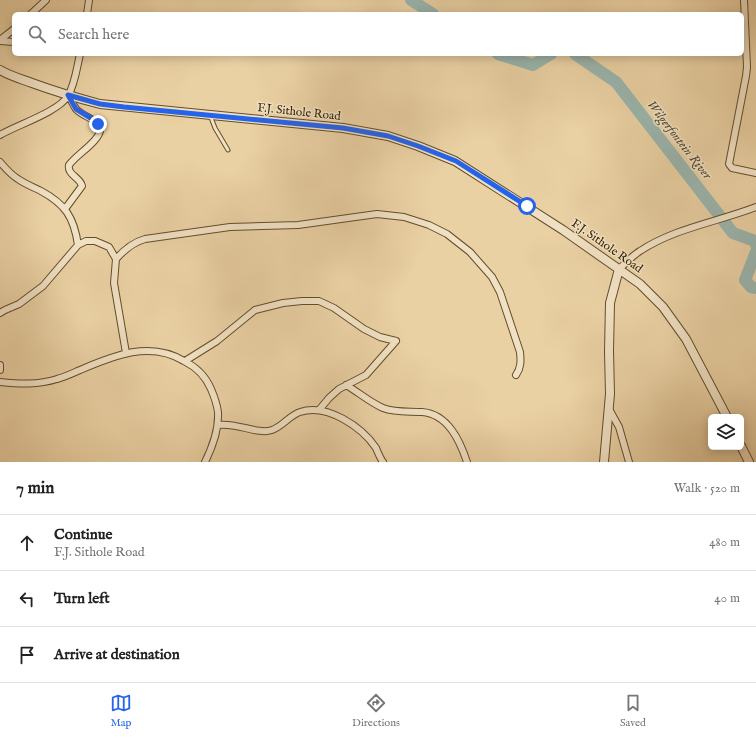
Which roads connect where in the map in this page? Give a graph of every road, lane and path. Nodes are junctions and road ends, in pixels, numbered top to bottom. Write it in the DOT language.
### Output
graph roads {
  1 [pos="46,0"];
  2 [pos="89,0"];
  3 [pos="744,0"];
  4 [pos="33,12"];
  5 [pos="87,12"];
  6 [pos="12,31"];
  7 [pos="0,40"];
  8 [pos="12,42"];
  9 [pos="80,56"];
  10 [pos="0,70"];
  11 [pos="68,95"];
  12 [pos="210,115"];
  13 [pos="0,135"];
  14 [pos="228,150"];
  15 [pos="0,162"];
  16 [pos="756,173"];
  17 [pos="756,207"];
  18 [pos="65,209"];
  19 [pos="78,245"];
  20 [pos="116,259"];
  21 [pos="619,269"];
  22 [pos="0,313"];
  23 [pos="126,353"];
  24 [pos="184,361"];
  25 [pos="0,365"];
  26 [pos="0,370"];
  27 [pos="516,375"];
  28 [pos="0,382"];
  29 [pos="346,385"];
  30 [pos="609,409"];
  31 [pos="319,410"];
  32 [pos="725,414"];
  33 [pos="218,425"];
  34 [pos="743,450"];
  35 [pos="205,462"];
  36 [pos="383,462"];
  37 [pos="467,462"];
  38 [pos="604,462"];
  39 [pos="629,462"];
  40 [pos="749,462"];
  1 -- 4 [label="street"];
  2 -- 5 [label="street"];
  3 -- 16 [label="street"];
  6 -- 7 [label="street"];
  7 -- 8 [label="street"];
  9 -- 11 [label="street"];
  10 -- 11 [label="street, F.J. Sithole Road"];
  11 -- 12 [label="street, F.J. Sithole Road"];
  11 -- 13 [label="street"];
  11 -- 18 [label="street"];
  12 -- 14 [label="lane"];
  12 -- 21 [label="street, F.J. Sithole Road"];
  15 -- 18 [label="street"];
  17 -- 21 [label="street"];
  18 -- 19 [label="street"];
  19 -- 20 [label="street"];
  19 -- 22 [label="street"];
  20 -- 23 [label="street"];
  20 -- 27 [label="street"];
  21 -- 30 [label="street"];
  21 -- 32 [label="street, F.J. Sithole Road"];
  23 -- 24 [label="street"];
  23 -- 28 [label="street"];
  24 -- 29 [label="street"];
  24 -- 33 [label="street"];
  25 -- 26 [label="street"];
  29 -- 31 [label="street"];
  29 -- 37 [label="street"];
  30 -- 38 [label="street"];
  30 -- 39 [label="street"];
  31 -- 33 [label="street"];
  31 -- 36 [label="street"];
  33 -- 35 [label="street"];
  34 -- 40 [label="street"];
}
